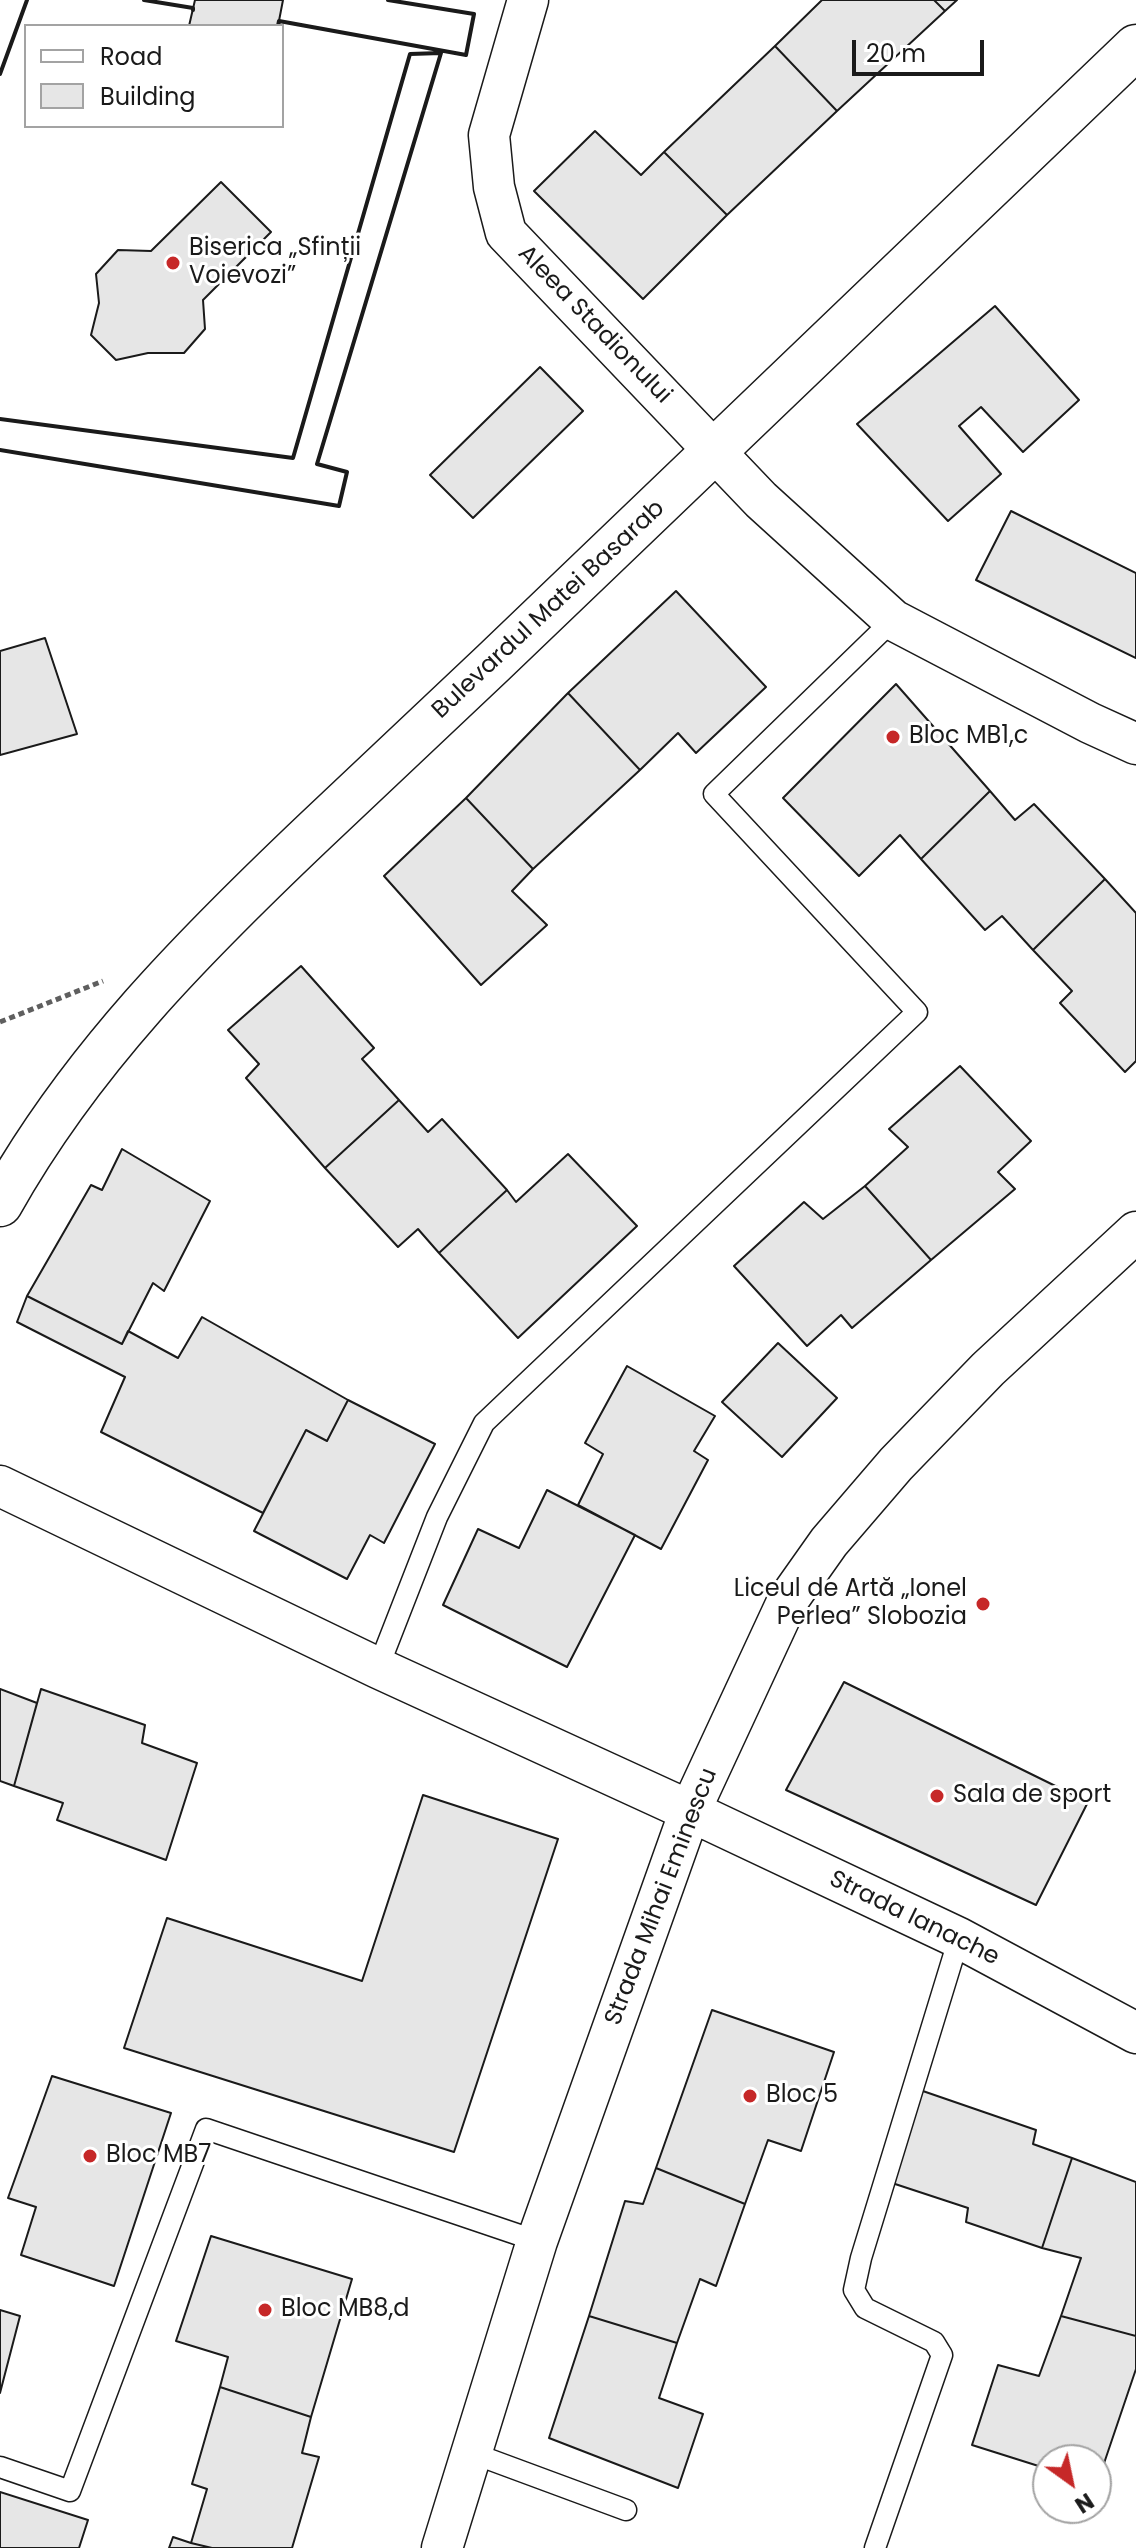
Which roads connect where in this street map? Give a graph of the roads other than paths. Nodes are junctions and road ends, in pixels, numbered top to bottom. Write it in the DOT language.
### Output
graph roads {
  1 [pos="521,2"];
  2 [pos="1136,47"];
  3 [pos="716,452"];
  4 [pos="893,620"];
  5 [pos="1136,744"];
  6 [pos="0,1204"];
  7 [pos="1136,1232"];
  8 [pos="0,1486"];
  9 [pos="378,1668"];
  10 [pos="690,1811"];
  11 [pos="959,1938"];
  12 [pos="1136,2033"];
  13 [pos="537,2241"];
  14 [pos="472,2453"];
  15 [pos="0,2467"];
  16 [pos="626,2510"];
  17 [pos="442,2548"];
  18 [pos="875,2548"];
  1 -- 3 [label="street, Aleea Stadionului"];
  2 -- 3 [label="main road, Bulevardul Matei Basarab"];
  3 -- 4 [label="street, Aleea Stadionului"];
  3 -- 6 [label="main road, Bulevardul Matei Basarab"];
  4 -- 5 [label="street, Aleea Stadionului"];
  4 -- 9 [label="lane"];
  7 -- 10 [label="street, Strada Mihai Eminescu"];
  8 -- 9 [label="street, Strada Ianache"];
  9 -- 10 [label="street, Strada Ianache"];
  10 -- 11 [label="street, Strada Ianache"];
  10 -- 13 [label="street, Strada Mihai Eminescu"];
  11 -- 12 [label="street, Strada Ianache"];
  11 -- 18 [label="lane"];
  13 -- 14 [label="street, Strada Mihai Eminescu"];
  13 -- 15 [label="lane"];
  14 -- 16 [label="lane"];
  14 -- 17 [label="street, Strada Mihai Eminescu"];
}
